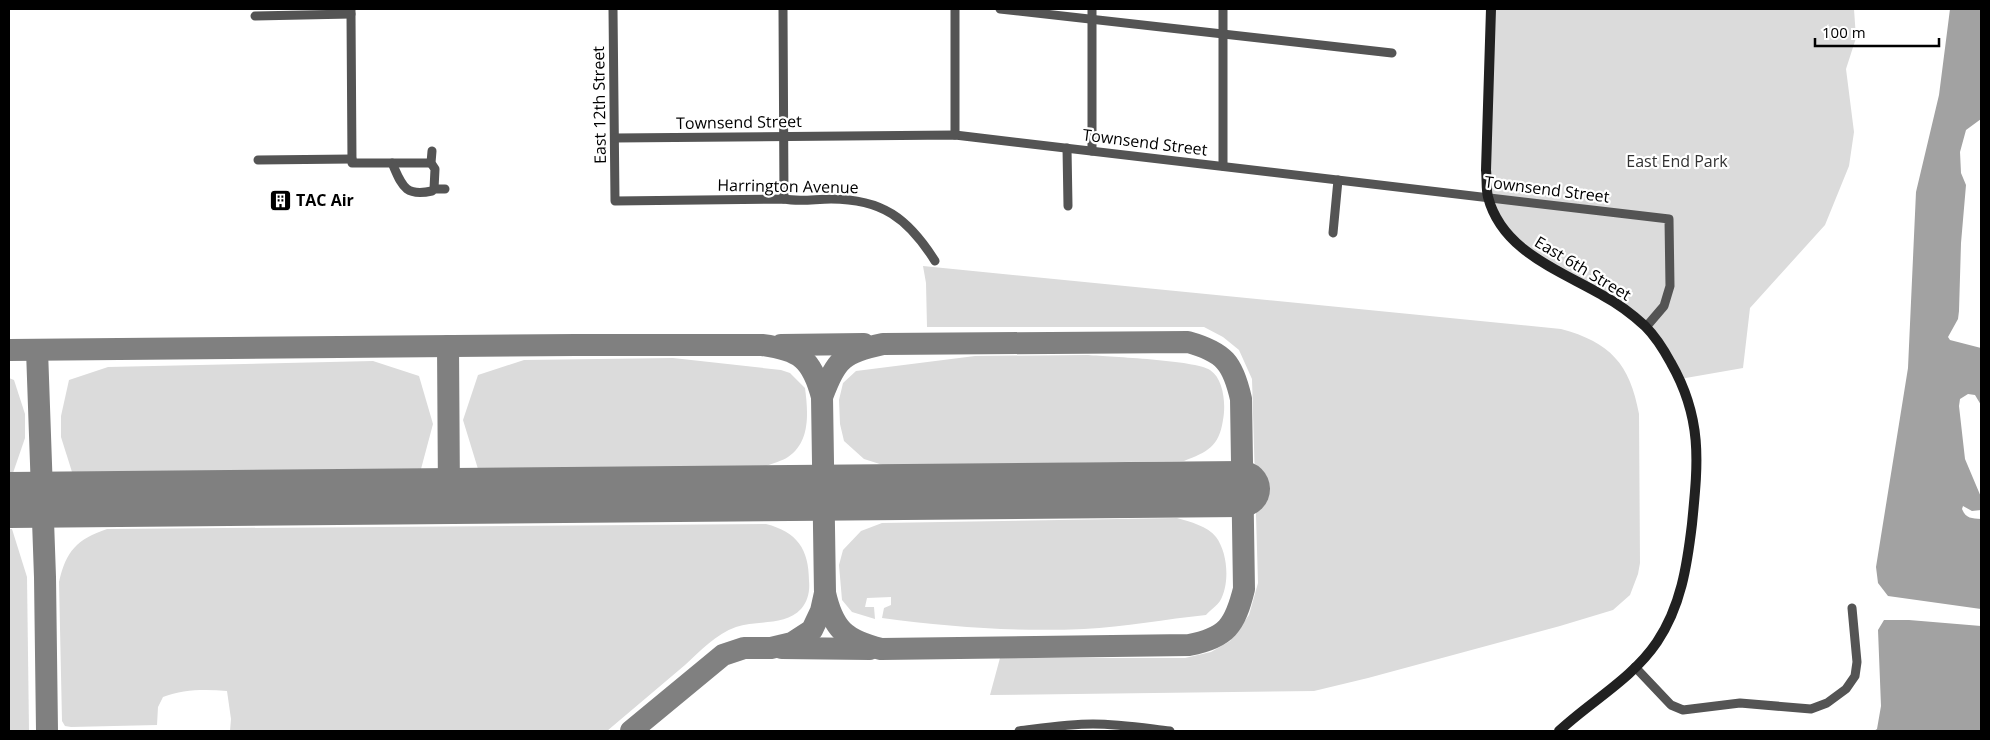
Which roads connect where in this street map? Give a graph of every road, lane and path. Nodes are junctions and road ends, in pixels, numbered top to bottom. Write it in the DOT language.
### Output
graph roads {
  1 [pos="613,9"];
  2 [pos="783,9"];
  3 [pos="954,9"];
  4 [pos="1000,9"];
  5 [pos="1092,9"];
  6 [pos="1223,9"];
  7 [pos="1491,9"];
  8 [pos="351,11"];
  9 [pos="255,16"];
  10 [pos="1092,19"];
  11 [pos="1223,34"];
  12 [pos="1392,53"];
  13 [pos="955,134"];
  14 [pos="784,136"];
  15 [pos="615,138"];
  16 [pos="1067,148"];
  17 [pos="432,151"];
  18 [pos="1092,151"];
  19 [pos="352,159"];
  20 [pos="258,160"];
  21 [pos="397,162"];
  22 [pos="431,162"];
  23 [pos="1223,166"];
  24 [pos="1338,180"];
  25 [pos="434,189"];
  26 [pos="445,189"];
  27 [pos="1488,197"];
  28 [pos="784,199"];
  29 [pos="615,201"];
  30 [pos="1068,206"];
  31 [pos="1333,233"];
  32 [pos="935,261"];
  33 [pos="1646,327"];
  34 [pos="1852,608"];
  35 [pos="1635,668"];
  36 [pos="1019,731"];
  37 [pos="1170,731"];
  38 [pos="1559,731"];
  1 -- 15 [label="street, East 12th Street"];
  2 -- 14 [label="street"];
  3 -- 13 [label="street"];
  4 -- 10 [label="street"];
  5 -- 10 [label="street"];
  6 -- 11 [label="street"];
  7 -- 27 [label="main road, East 6th Street"];
  8 -- 9 [label="street"];
  8 -- 19 [label="street"];
  10 -- 11 [label="street"];
  10 -- 18 [label="street"];
  11 -- 12 [label="street"];
  11 -- 23 [label="street"];
  13 -- 14 [label="street, Townsend Street"];
  13 -- 16 [label="street, Townsend Street"];
  14 -- 15 [label="street, Townsend Street"];
  14 -- 28 [label="street"];
  15 -- 29 [label="street, East 12th Street"];
  16 -- 18 [label="street, Townsend Street"];
  16 -- 30 [label="street"];
  17 -- 22 [label="street"];
  18 -- 23 [label="street, Townsend Street"];
  19 -- 20 [label="street"];
  19 -- 21 [label="street"];
  21 -- 22 [label="street"];
  21 -- 25 [label="street"];
  22 -- 25 [label="street"];
  23 -- 24 [label="street, Townsend Street"];
  24 -- 27 [label="street, Townsend Street"];
  24 -- 31 [label="street"];
  25 -- 26 [label="street"];
  27 -- 33 [label="main road, East 6th Street"];
  27 -- 33 [label="street, Townsend Street"];
  28 -- 29 [label="street, Harrington Avenue"];
  28 -- 32 [label="street, Harrington Avenue"];
  33 -- 35 [label="main road, East 6th Street"];
  34 -- 35 [label="street"];
  35 -- 38 [label="main road, East 6th Street"];
  36 -- 37 [label="street"];
}
